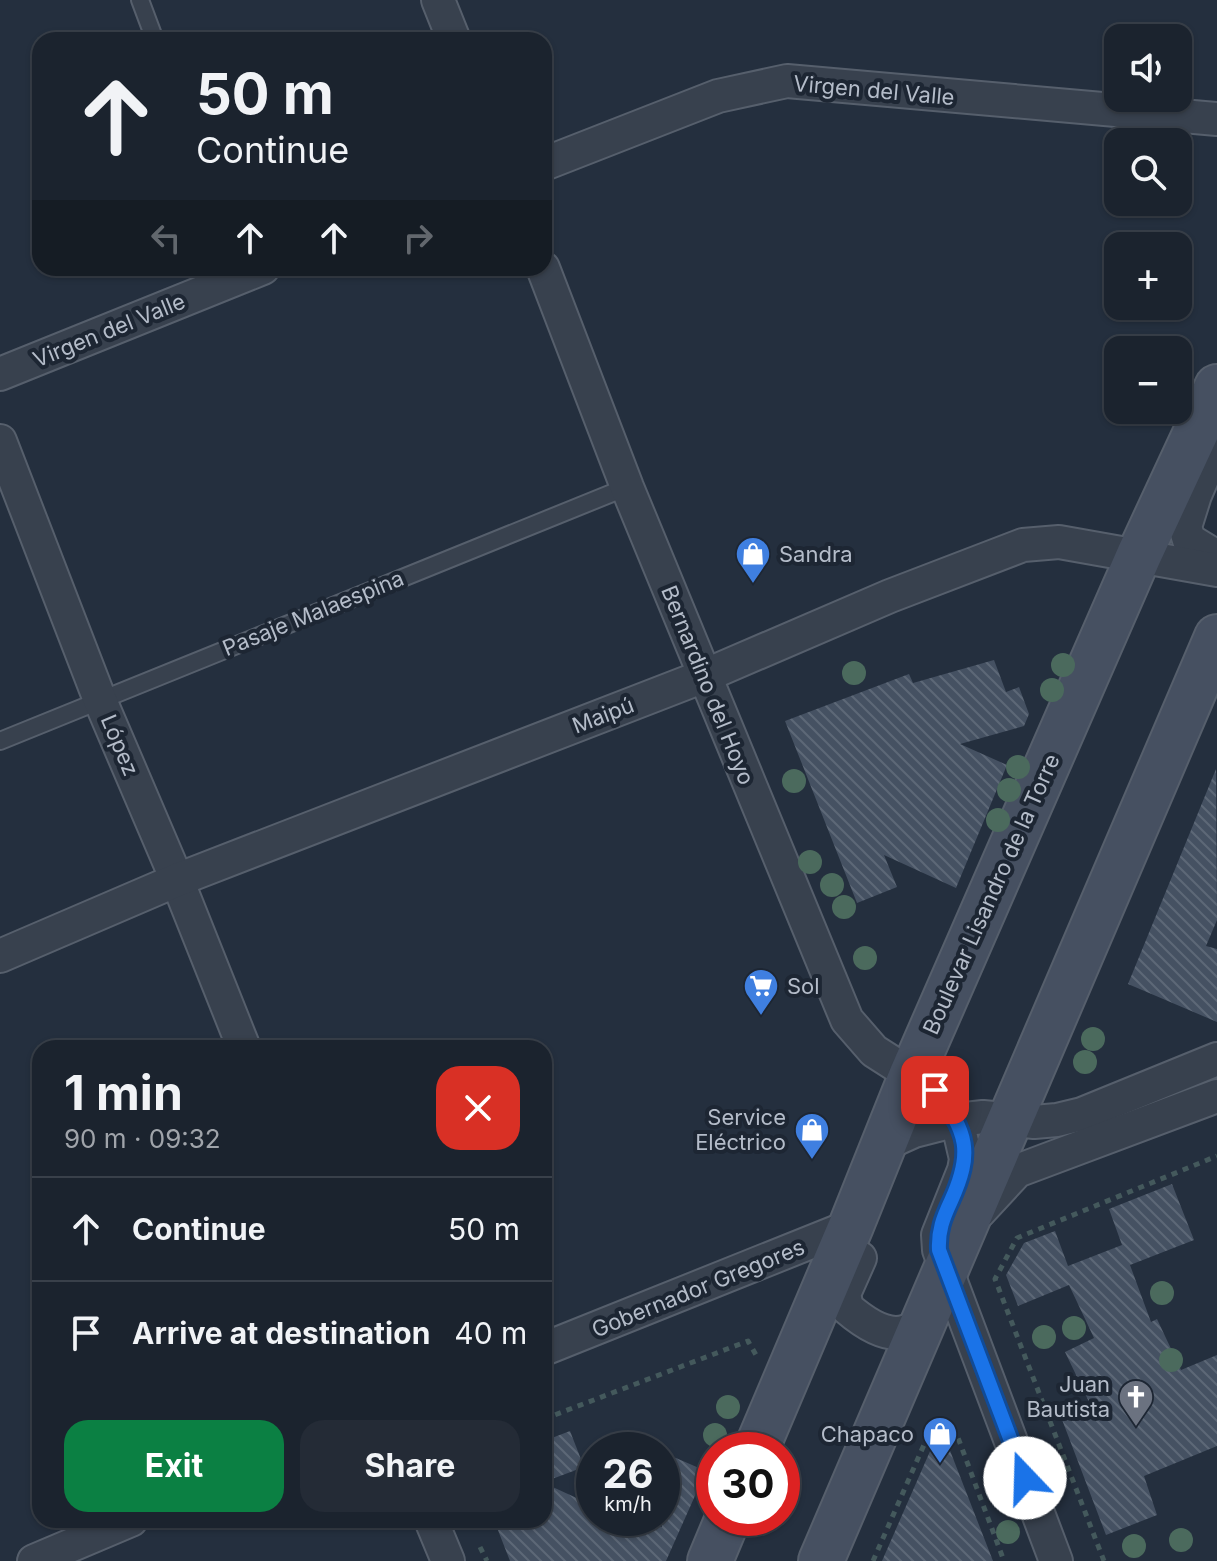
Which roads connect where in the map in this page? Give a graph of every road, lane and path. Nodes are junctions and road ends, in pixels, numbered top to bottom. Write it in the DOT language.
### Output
graph roads {
  1 [pos="140,0"];
  2 [pos="438,0"];
  3 [pos="152,32"];
  4 [pos="451,32"];
  5 [pos="1217,119"];
  6 [pos="552,161"];
  7 [pos="235,276"];
  8 [pos="546,276"];
  9 [pos="0,374"];
  10 [pos="1217,387"];
  11 [pos="0,441"];
  12 [pos="1217,444"];
  13 [pos="627,487"];
  14 [pos="1139,555"];
  15 [pos="1217,557"];
  16 [pos="1217,570"];
  17 [pos="1217,637"];
  18 [pos="704,676"];
  19 [pos="100,700"];
  20 [pos="0,741"];
  21 [pos="177,880"];
  22 [pos="0,956"];
  23 [pos="241,1040"];
  24 [pos="1217,1059"];
  25 [pos="912,1074"];
  26 [pos="1217,1096"];
  27 [pos="1010,1119"];
  28 [pos="957,1120"];
  29 [pos="881,1153"];
  30 [pos="1217,1156"];
  31 [pos="851,1226"];
  32 [pos="953,1253"];
  33 [pos="924,1320"];
  34 [pos="552,1346"];
  35 [pos="759,1360"];
  36 [pos="552,1416"];
  37 [pos="764,1432"];
  38 [pos="112,1528"];
  39 [pos="434,1528"];
  40 [pos="720,1536"];
  41 [pos="34,1561"];
  42 [pos="448,1561"];
  43 [pos="710,1561"];
  44 [pos="821,1561"];
  45 [pos="873,1561"];
  46 [pos="1004,1561"];
  47 [pos="1056,1561"];
  48 [pos="1104,1561"];
  1 -- 3 [label="lane"];
  2 -- 4 [label="street"];
  5 -- 6 [label="street, Virgen del Valle"];
  7 -- 9 [label="street, Virgen del Valle"];
  8 -- 13 [label="street, Bernardino del Hoyo"];
  10 -- 14 [label="street, Boulevar Lisandro de la Torre"];
  11 -- 19 [label="street, López"];
  12 -- 15 [label="street"];
  13 -- 18 [label="street, Bernardino del Hoyo"];
  13 -- 19 [label="lane, Pasaje Malaespina"];
  14 -- 16 [label="street, Maipú"];
  14 -- 18 [label="street, Maipú"];
  14 -- 25 [label="street, Boulevar Lisandro de la Torre"];
  17 -- 27 [label="street"];
  18 -- 21 [label="street, Maipú"];
  18 -- 25 [label="street, Bernardino del Hoyo"];
  19 -- 20 [label="lane, Pasaje Malaespina"];
  19 -- 21 [label="street, López"];
  21 -- 22 [label="street, Maipú"];
  21 -- 23 [label="street, López"];
  24 -- 27 [label="street"];
  25 -- 28 [label="street, Bernardino del Hoyo"];
  25 -- 29 [label="street, Boulevar Lisandro de la Torre"];
  26 -- 32 [label="street"];
  27 -- 28 [label="street"];
  27 -- 32 [label="street"];
  28 -- 29 [label="street"];
  28 -- 32 [label="street"];
  29 -- 31 [label="street, Boulevar Lisandro de la Torre"];
  29 -- 33 [label="street"];
  30 -- 48 [label="path"];
  31 -- 34 [label="street, Gobernador Gregores"];
  31 -- 37 [label="street, Boulevar Lisandro de la Torre"];
  32 -- 33 [label="street"];
  32 -- 47 [label="street"];
  33 -- 44 [label="street"];
  35 -- 36 [label="path"];
  38 -- 41 [label="street"];
  39 -- 42 [label="street"];
  40 -- 43 [label="street"];
  45 -- 46 [label="path"];
}
